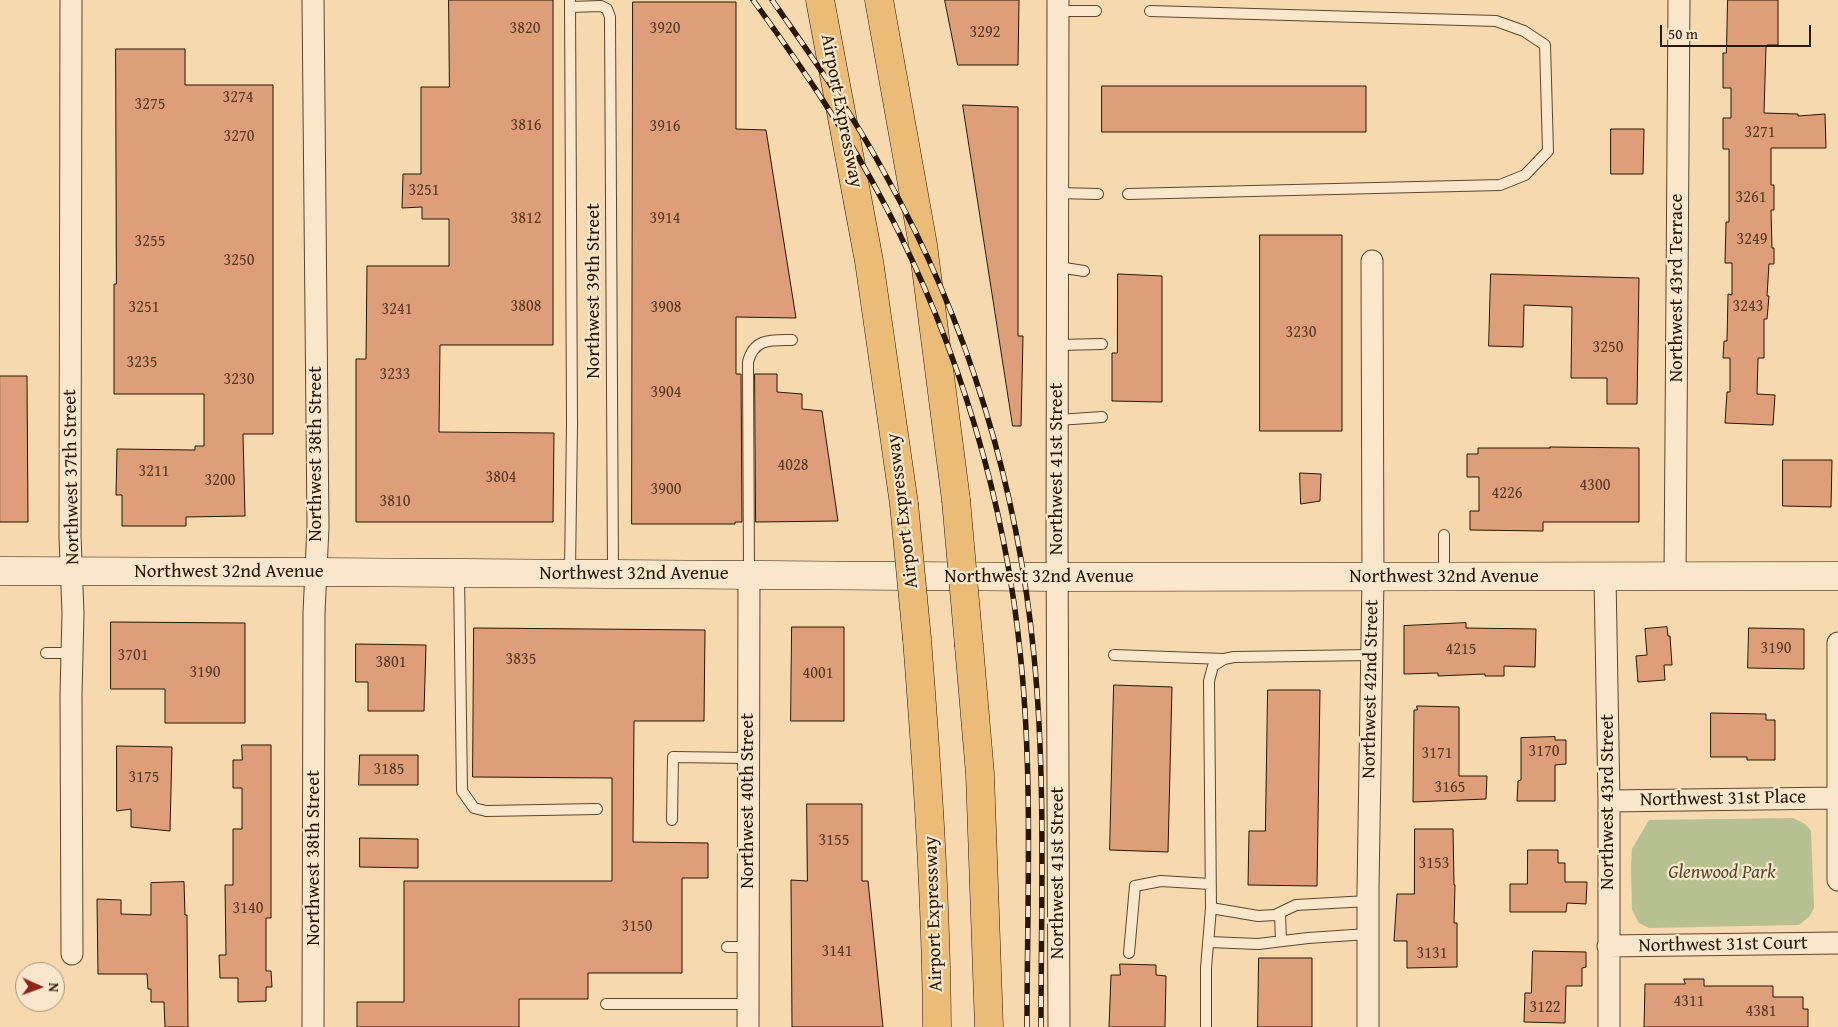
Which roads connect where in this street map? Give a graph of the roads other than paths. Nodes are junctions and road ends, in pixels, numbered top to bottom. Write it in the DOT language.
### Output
graph roads {
  1 [pos="71,0"];
  2 [pos="313,0"];
  3 [pos="820,0"];
  4 [pos="879,0"];
  5 [pos="1679,0"];
  6 [pos="570,4"];
  7 [pos="1058,6"];
  8 [pos="1096,11"];
  9 [pos="1150,11"];
  10 [pos="1058,193"];
  11 [pos="1098,194"];
  12 [pos="1128,194"];
  13 [pos="1372,261"];
  14 [pos="1058,267"];
  15 [pos="1084,271"];
  16 [pos="792,340"];
  17 [pos="1102,344"];
  18 [pos="1058,345"];
  19 [pos="1102,418"];
  20 [pos="1058,420"];
  21 [pos="1444,535"];
  22 [pos="0,571"];
  23 [pos="73,572"];
  24 [pos="316,572"];
  25 [pos="459,573"];
  26 [pos="570,573"];
  27 [pos="613,574"];
  28 [pos="749,575"];
  29 [pos="1838,576"];
  30 [pos="1373,577"];
  31 [pos="1444,577"];
  32 [pos="1605,577"];
  33 [pos="1675,577"];
  34 [pos="1057,578"];
  35 [pos="1838,644"];
  36 [pos="46,653"];
  37 [pos="72,653"];
  38 [pos="1114,655"];
  39 [pos="1372,655"];
  40 [pos="1224,659"];
  41 [pos="747,758"];
  42 [pos="1837,798"];
  43 [pos="1609,801"];
  44 [pos="597,809"];
  45 [pos="672,820"];
  46 [pos="1838,840"];
  47 [pos="1838,880"];
  48 [pos="1210,884"];
  49 [pos="1368,901"];
  50 [pos="1211,908"];
  51 [pos="1280,913"];
  52 [pos="1368,934"];
  53 [pos="1281,941"];
  54 [pos="1209,942"];
  55 [pos="1838,943"];
  56 [pos="1608,946"];
  57 [pos="1130,953"];
  58 [pos="72,954"];
  59 [pos="606,1004"];
  60 [pos="748,1004"];
  61 [pos="313,1027"];
  62 [pos="748,1027"];
  63 [pos="937,1027"];
  64 [pos="989,1027"];
  65 [pos="1059,1027"];
  66 [pos="1206,1027"];
  67 [pos="1368,1027"];
  68 [pos="1609,1027"];
  1 -- 23 [label="street, Northwest 37th Street"];
  2 -- 24 [label="street, Northwest 38th Street"];
  3 -- 63 [label="highway, Airport Expressway, bridge"];
  4 -- 64 [label="highway, bridge"];
  5 -- 33 [label="street, Northwest 43rd Terrace"];
  6 -- 26 [label="lane"];
  6 -- 27 [label="lane, Northwest 39th Street"];
  7 -- 8 [label="lane"];
  7 -- 10 [label="street, Northwest 41st Street"];
  9 -- 12 [label="lane"];
  10 -- 11 [label="lane"];
  10 -- 14 [label="street, Northwest 41st Street"];
  13 -- 30 [label="street, Northwest 42nd Street"];
  14 -- 15 [label="lane"];
  14 -- 18 [label="street, Northwest 41st Street"];
  16 -- 28 [label="lane"];
  17 -- 18 [label="lane"];
  18 -- 20 [label="street, Northwest 41st Street"];
  19 -- 20 [label="lane"];
  20 -- 34 [label="street, Northwest 41st Street"];
  21 -- 31 [label="lane"];
  22 -- 23 [label="main road, Northwest 32nd Avenue"];
  23 -- 24 [label="main road, Northwest 32nd Avenue"];
  23 -- 37 [label="street, Northwest 37th Street"];
  24 -- 25 [label="main road, Northwest 32nd Avenue"];
  24 -- 61 [label="street, Northwest 38th Street"];
  25 -- 26 [label="main road, Northwest 32nd Avenue"];
  25 -- 44 [label="lane"];
  26 -- 27 [label="main road, Northwest 32nd Avenue"];
  27 -- 28 [label="main road, Northwest 32nd Avenue"];
  28 -- 34 [label="main road, Northwest 32nd Avenue"];
  28 -- 41 [label="street, Northwest 40th Street"];
  29 -- 33 [label="main road, Northwest 32nd Avenue"];
  30 -- 31 [label="main road, Northwest 32nd Avenue"];
  30 -- 34 [label="main road, Northwest 32nd Avenue"];
  30 -- 39 [label="street, Northwest 42nd Street"];
  31 -- 32 [label="main road, Northwest 32nd Avenue"];
  32 -- 33 [label="main road, Northwest 32nd Avenue"];
  32 -- 43 [label="street, Northwest 43rd Street"];
  34 -- 65 [label="street, Northwest 41st Street"];
  35 -- 42 [label="street"];
  36 -- 37 [label="lane"];
  37 -- 58 [label="street, Northwest 37th Street"];
  38 -- 40 [label="lane"];
  39 -- 40 [label="lane"];
  39 -- 49 [label="street, Northwest 42nd Street"];
  40 -- 48 [label="lane"];
  41 -- 45 [label="lane"];
  41 -- 60 [label="street, Northwest 40th Street"];
  42 -- 43 [label="street, Northwest 31st Place"];
  42 -- 46 [label="street"];
  43 -- 56 [label="street, Northwest 43rd Street"];
  46 -- 47 [label="street"];
  48 -- 50 [label="lane"];
  48 -- 57 [label="lane"];
  49 -- 51 [label="lane"];
  49 -- 52 [label="street, Northwest 42nd Street"];
  50 -- 51 [label="lane"];
  50 -- 54 [label="lane"];
  51 -- 53 [label="lane"];
  52 -- 53 [label="lane"];
  52 -- 67 [label="street, Northwest 42nd Street"];
  53 -- 54 [label="lane"];
  54 -- 66 [label="lane"];
  55 -- 56 [label="street, Northwest 31st Court"];
  56 -- 68 [label="street, Northwest 43rd Street"];
  59 -- 60 [label="lane"];
  60 -- 62 [label="street, Northwest 40th Street"];
}
